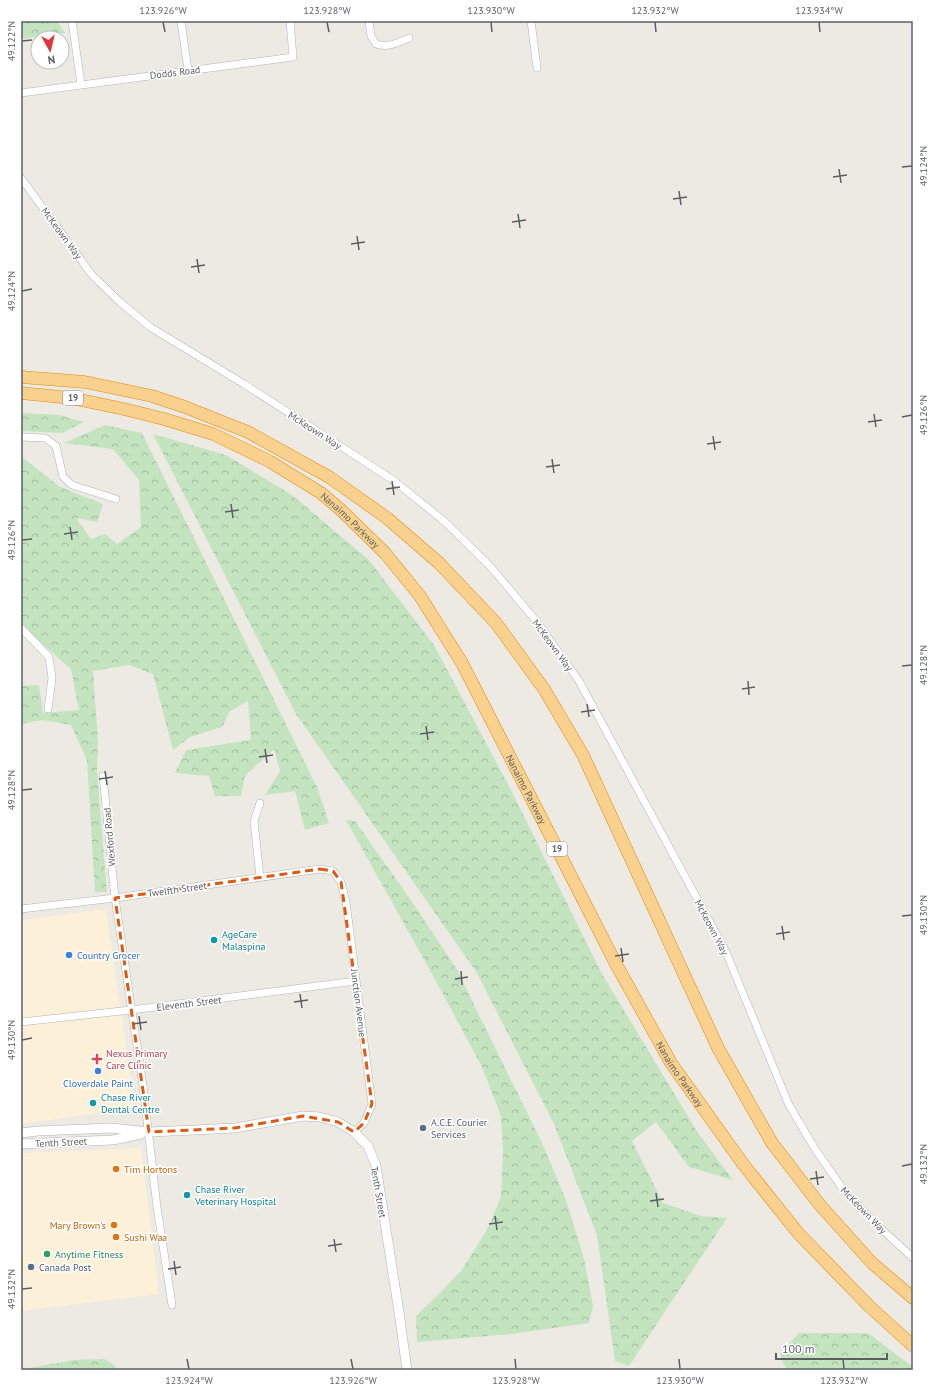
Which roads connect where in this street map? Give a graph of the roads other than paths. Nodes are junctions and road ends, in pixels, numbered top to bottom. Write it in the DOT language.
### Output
graph roads {
  1 [pos="72,21"];
  2 [pos="181,21"];
  3 [pos="290,21"];
  4 [pos="370,21"];
  5 [pos="531,21"];
  6 [pos="409,38"];
  7 [pos="537,68"];
  8 [pos="188,70"];
  9 [pos="81,84"];
  10 [pos="21,93"];
  11 [pos="21,178"];
  12 [pos="21,377"];
  13 [pos="21,393"];
  14 [pos="21,437"];
  15 [pos="116,499"];
  16 [pos="21,628"];
  17 [pos="48,709"];
  18 [pos="103,776"];
  19 [pos="260,803"];
  20 [pos="333,871"];
  21 [pos="260,877"];
  22 [pos="115,898"];
  23 [pos="21,909"];
  24 [pos="356,981"];
  25 [pos="131,1010"];
  26 [pos="21,1022"];
  27 [pos="149,1132"];
  28 [pos="354,1132"];
  29 [pos="21,1133"];
  30 [pos="21,1144"];
  31 [pos="913,1258"];
  32 [pos="913,1298"];
  33 [pos="172,1304"];
  34 [pos="913,1346"];
  35 [pos="407,1370"];
  1 -- 9 [label="street"];
  2 -- 8 [label="street"];
  3 -- 8 [label="street, Dodds Road"];
  4 -- 6 [label="street"];
  5 -- 7 [label="street"];
  8 -- 9 [label="street, Dodds Road"];
  9 -- 10 [label="street, Dodds Road"];
  11 -- 31 [label="street, McKeown Way"];
  12 -- 32 [label="highway, Nanaimo Parkway / 19"];
  13 -- 34 [label="highway, Nanaimo Parkway / 19"];
  14 -- 15 [label="street"];
  16 -- 17 [label="street"];
  18 -- 22 [label="street, Wexford Road"];
  19 -- 21 [label="street"];
  20 -- 21 [label="street, Twelfth Street"];
  20 -- 24 [label="street, Junction Avenue"];
  21 -- 22 [label="street, Twelfth Street"];
  22 -- 23 [label="street, Twelfth Street"];
  22 -- 25 [label="street, Wexford Road"];
  24 -- 25 [label="street, Eleventh Street"];
  24 -- 28 [label="street, Junction Avenue"];
  25 -- 26 [label="street, Eleventh Street"];
  25 -- 27 [label="street, Wexford Road"];
  27 -- 28 [label="street, Tenth Street"];
  27 -- 29 [label="street, Tenth Street"];
  27 -- 30 [label="street, Tenth Street"];
  27 -- 33 [label="street, Wexford Road"];
  28 -- 35 [label="street, Tenth Street"];
}
